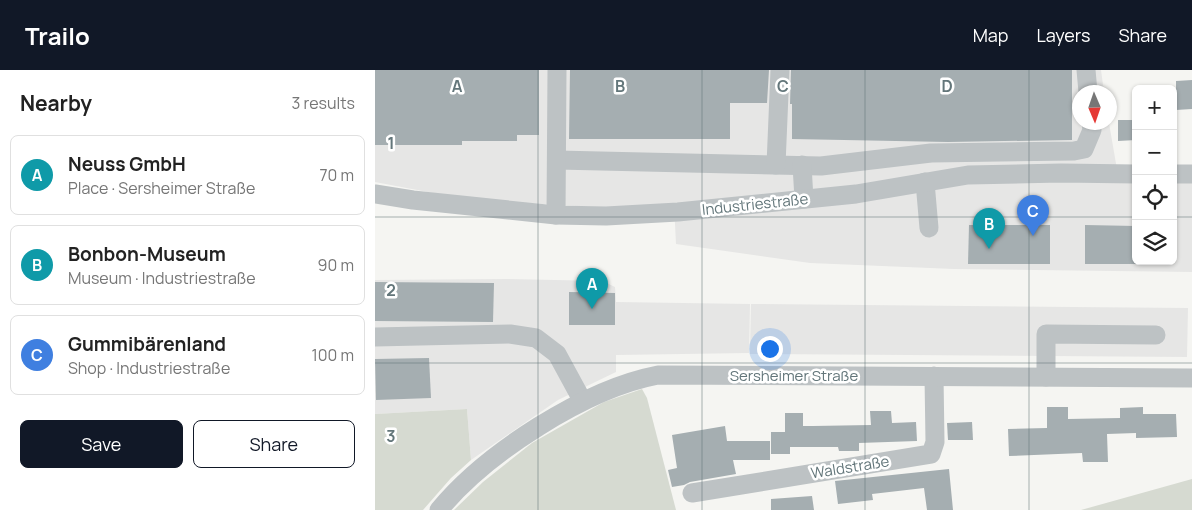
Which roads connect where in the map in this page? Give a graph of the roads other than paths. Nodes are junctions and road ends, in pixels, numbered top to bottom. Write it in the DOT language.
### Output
graph roads {
  1 [pos="557,70"];
  2 [pos="780,70"];
  3 [pos="1086,70"];
  4 [pos="1087,85"];
  5 [pos="1092,130"];
  6 [pos="557,160"];
  7 [pos="777,165"];
  8 [pos="802,165"];
  9 [pos="1132,174"];
  10 [pos="1177,174"];
  11 [pos="1192,174"];
  12 [pos="925,182"];
  13 [pos="375,194"];
  14 [pos="804,198"];
  15 [pos="556,215"];
  16 [pos="929,228"];
  17 [pos="1156,335"];
  18 [pos="375,337"];
  19 [pos="934,376"];
  20 [pos="1046,377"];
  21 [pos="1192,378"];
  22 [pos="582,400"];
  23 [pos="692,493"];
  24 [pos="439,510"];
  1 -- 6 [label="street"];
  2 -- 7 [label="street"];
  3 -- 4 [label="street"];
  5 -- 8 [label="street"];
  6 -- 7 [label="street"];
  6 -- 15 [label="street"];
  7 -- 8 [label="street"];
  8 -- 14 [label="street"];
  9 -- 12 [label="street, Industriestraße"];
  10 -- 11 [label="street"];
  12 -- 14 [label="street, Industriestraße"];
  12 -- 16 [label="street"];
  13 -- 15 [label="street, Industriestraße"];
  14 -- 15 [label="street, Industriestraße"];
  17 -- 20 [label="street"];
  18 -- 22 [label="street"];
  19 -- 20 [label="street, Sersheimer Straße"];
  19 -- 22 [label="street, Sersheimer Straße"];
  19 -- 23 [label="street, Waldstraße"];
  20 -- 21 [label="street, Sersheimer Straße"];
  22 -- 24 [label="street, Sersheimer Straße"];
}
